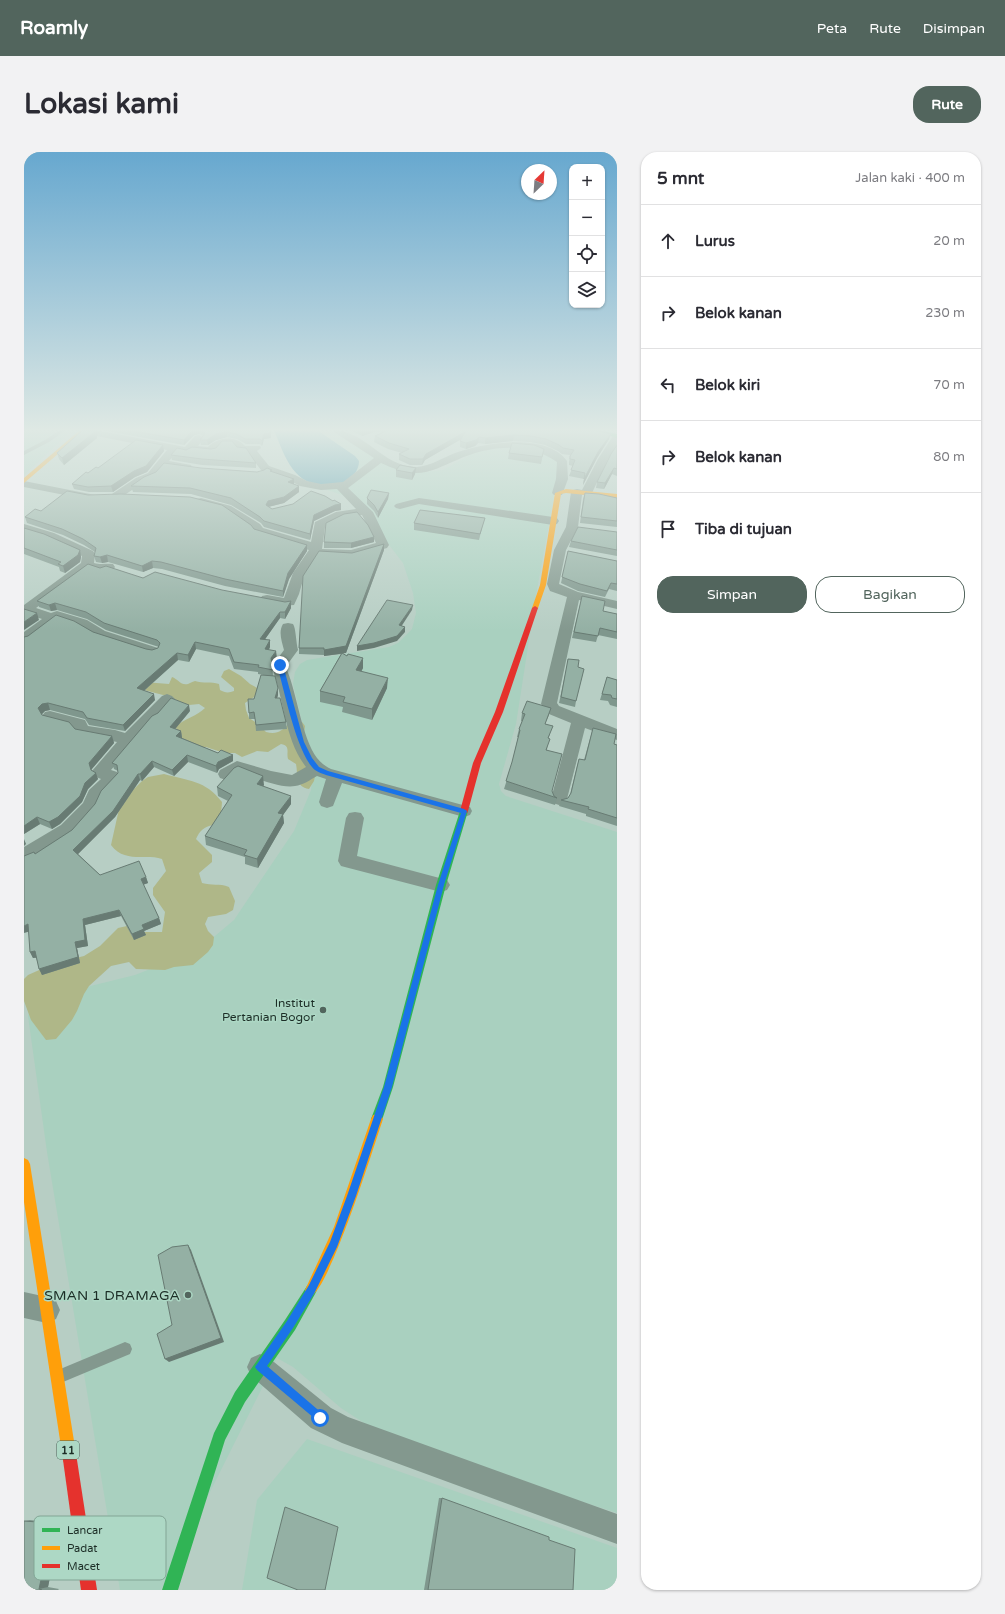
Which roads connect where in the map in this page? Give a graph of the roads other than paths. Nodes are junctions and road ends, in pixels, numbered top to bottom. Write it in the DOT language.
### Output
graph roads {
  1 [pos="351,497"];
  2 [pos="557,497"];
  3 [pos="580,497"];
  4 [pos="191,499"];
  5 [pos="400,506"];
  6 [pos="365,511"];
  7 [pos="554,521"];
  8 [pos="572,527"];
  9 [pos="24,528"];
  10 [pos="586,530"];
  11 [pos="316,550"];
  12 [pos="560,550"];
  13 [pos="573,554"];
  14 [pos="87,565"];
  15 [pos="119,570"];
  16 [pos="574,596"];
  17 [pos="256,597"];
  18 [pos="617,605"];
  19 [pos="52,618"];
  20 [pos="288,627"];
  21 [pos="24,639"];
  22 [pos="154,651"];
  23 [pos="167,699"];
  24 [pos="50,716"];
  25 [pos="579,721"];
  26 [pos="617,735"];
  27 [pos="127,740"];
  28 [pos="317,768"];
  29 [pos="226,774"];
  30 [pos="336,775"];
  31 [pos="559,799"];
  32 [pos="326,802"];
  33 [pos="464,811"];
  34 [pos="355,818"];
  35 [pos="24,856"];
  36 [pos="441,885"];
  37 [pos="24,1164"];
  38 [pos="36,1308"];
  39 [pos="125,1349"];
  40 [pos="260,1367"];
  41 [pos="58,1377"];
  42 [pos="78,1516"];
  43 [pos="617,1529"];
  44 [pos="88,1580"];
  45 [pos="89,1590"];
  46 [pos="170,1590"];
  1 -- 6 [label="street"];
  2 -- 7 [label="main road"];
  3 -- 8 [label="street"];
  4 -- 11 [label="street"];
  5 -- 7 [label="street"];
  6 -- 11 [label="street"];
  6 -- 11 [label="street"];
  7 -- 33 [label="main road"];
  8 -- 10 [label="street"];
  8 -- 12 [label="street"];
  9 -- 14 [label="street"];
  11 -- 17 [label="street"];
  12 -- 13 [label="street"];
  12 -- 16 [label="street"];
  14 -- 15 [label="street"];
  14 -- 19 [label="street"];
  16 -- 18 [label="street"];
  16 -- 25 [label="street"];
  19 -- 21 [label="street"];
  19 -- 22 [label="street"];
  20 -- 28 [label="street"];
  23 -- 27 [label="street"];
  24 -- 27 [label="street"];
  25 -- 26 [label="street"];
  25 -- 31 [label="street"];
  27 -- 35 [label="street"];
  28 -- 29 [label="street"];
  28 -- 30 [label="street"];
  30 -- 32 [label="street"];
  30 -- 33 [label="street"];
  33 -- 36 [label="main road"];
  34 -- 36 [label="street"];
  36 -- 40 [label="main road"];
  37 -- 38 [label="main road, 11"];
  38 -- 41 [label="main road, 11"];
  39 -- 41 [label="lane"];
  40 -- 43 [label="street"];
  40 -- 46 [label="main road"];
  41 -- 42 [label="main road, 11"];
  44 -- 45 [label="main road, 11"];
}
